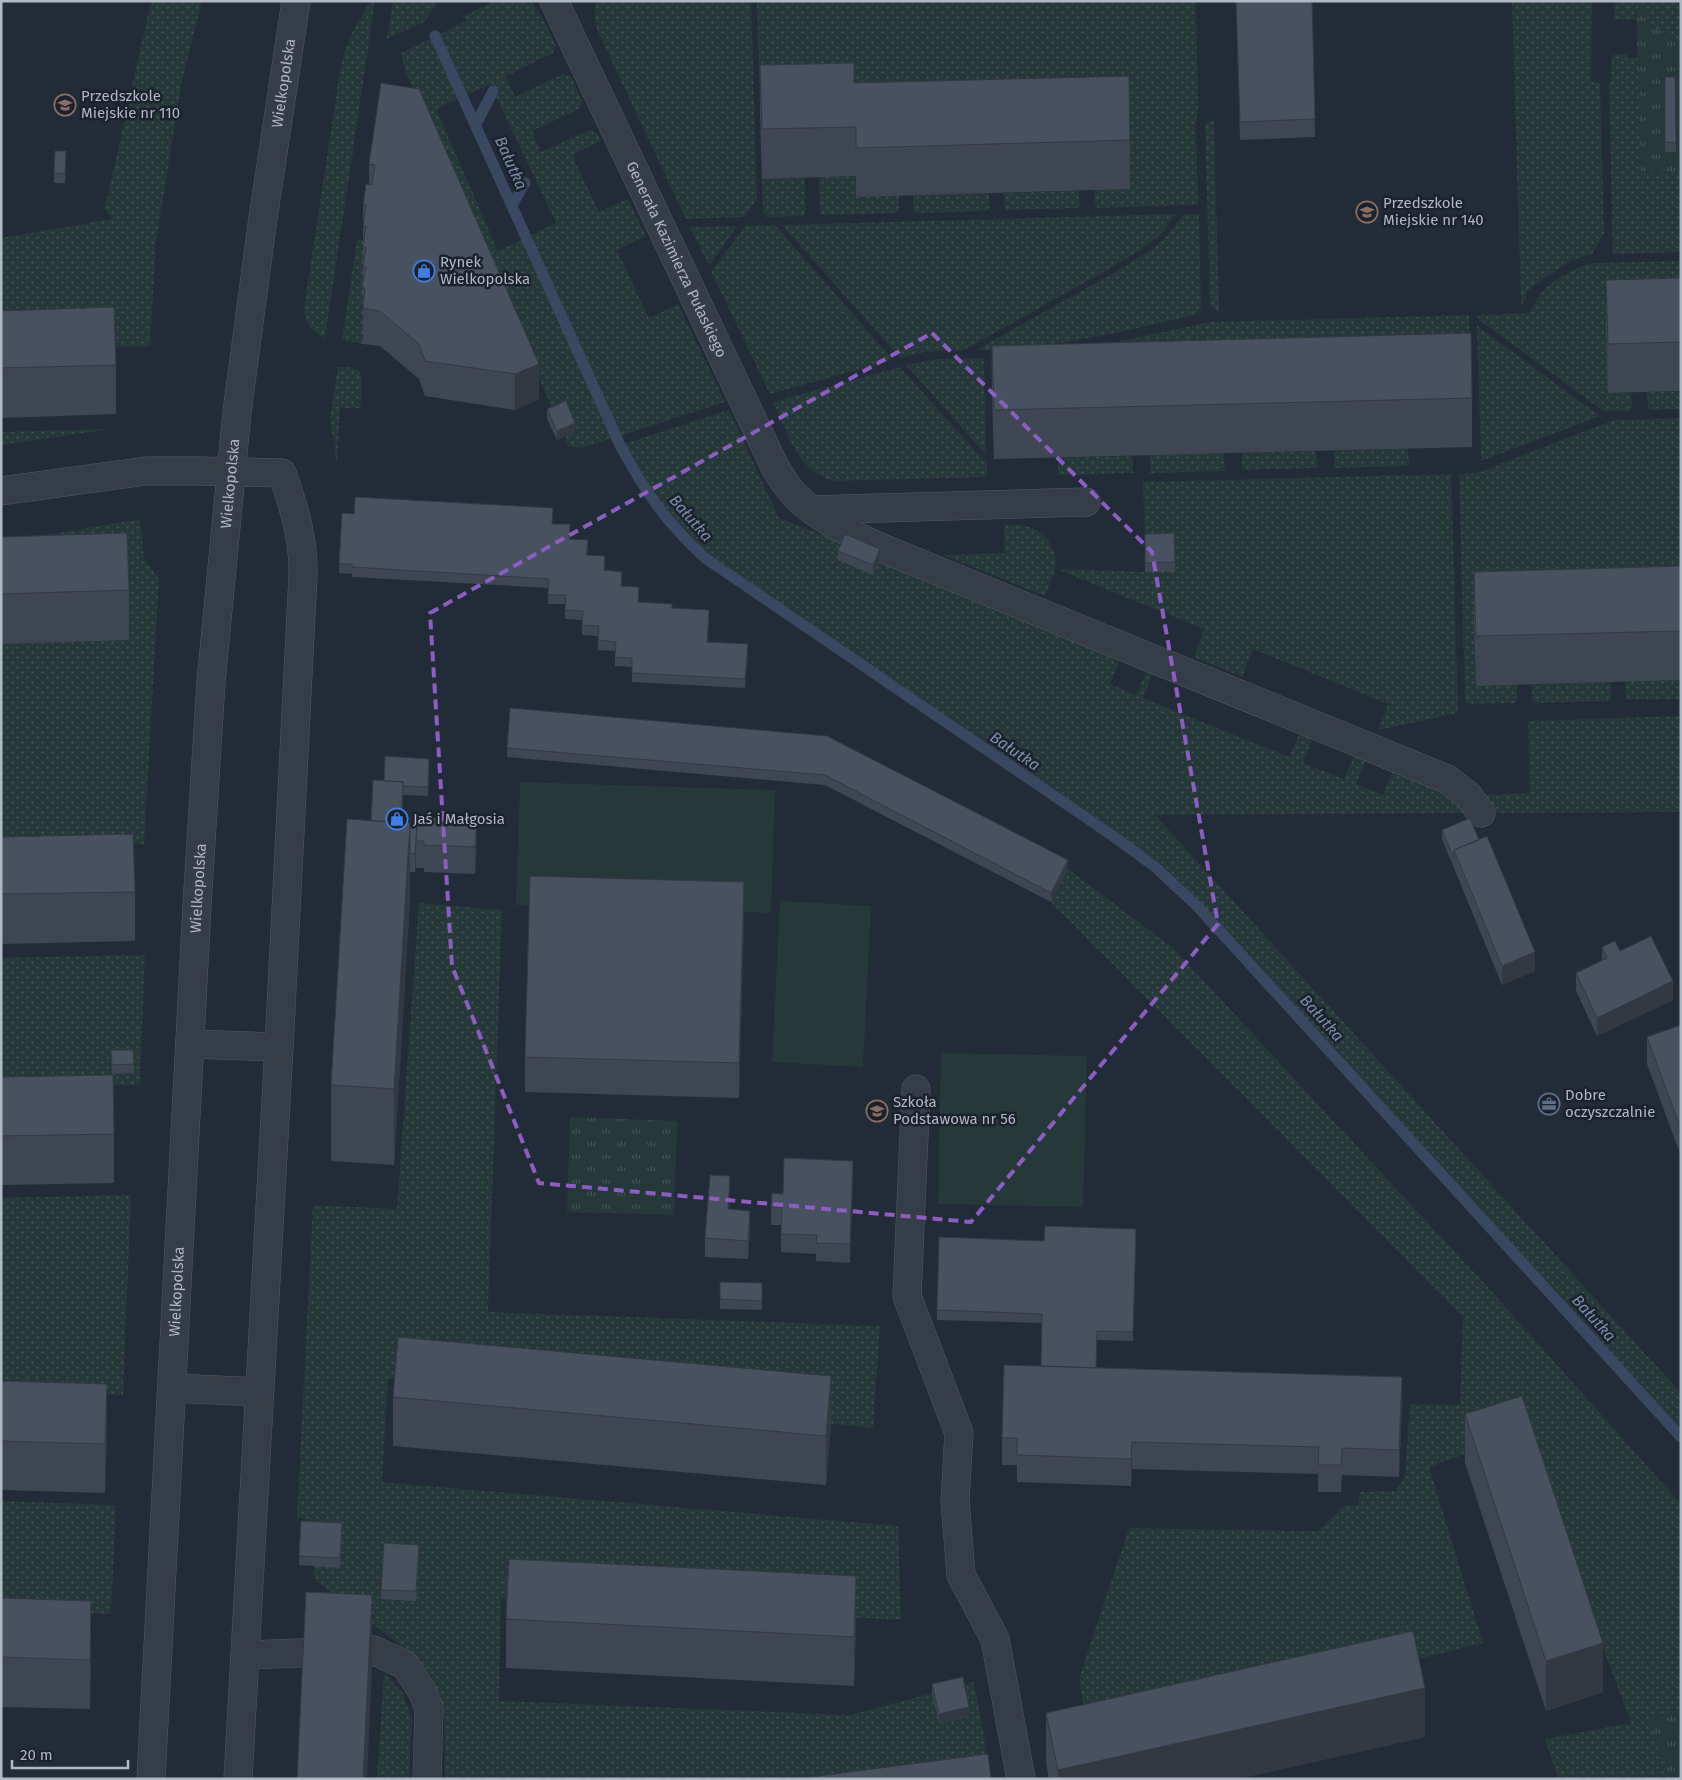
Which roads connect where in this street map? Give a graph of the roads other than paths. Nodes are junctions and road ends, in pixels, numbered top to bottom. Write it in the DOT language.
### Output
graph roads {
  1 [pos="296,1"];
  2 [pos="554,1"];
  3 [pos="231,472"];
  4 [pos="1,491"];
  5 [pos="1086,502"];
  6 [pos="812,510"];
  7 [pos="1481,813"];
  8 [pos="190,1044"];
  9 [pos="279,1047"];
  10 [pos="916,1089"];
  11 [pos="172,1388"];
  12 [pos="259,1392"];
  13 [pos="245,1655"];
  14 [pos="151,1779"];
  15 [pos="238,1779"];
  16 [pos="427,1779"];
  17 [pos="1020,1779"];
  1 -- 3 [label="street, Wielkopolska"];
  2 -- 6 [label="street, Generała Kazimierza Pułaskiego"];
  3 -- 4 [label="street"];
  3 -- 8 [label="street, Wielkopolska"];
  3 -- 9 [label="street"];
  5 -- 6 [label="street"];
  6 -- 7 [label="street, Generała Kazimierza Pułaskiego"];
  8 -- 9 [label="street"];
  8 -- 11 [label="street, Wielkopolska"];
  9 -- 12 [label="street"];
  10 -- 17 [label="street"];
  11 -- 12 [label="street"];
  11 -- 14 [label="street, Wielkopolska"];
  12 -- 13 [label="street"];
  13 -- 15 [label="street"];
  13 -- 16 [label="street"];
}
